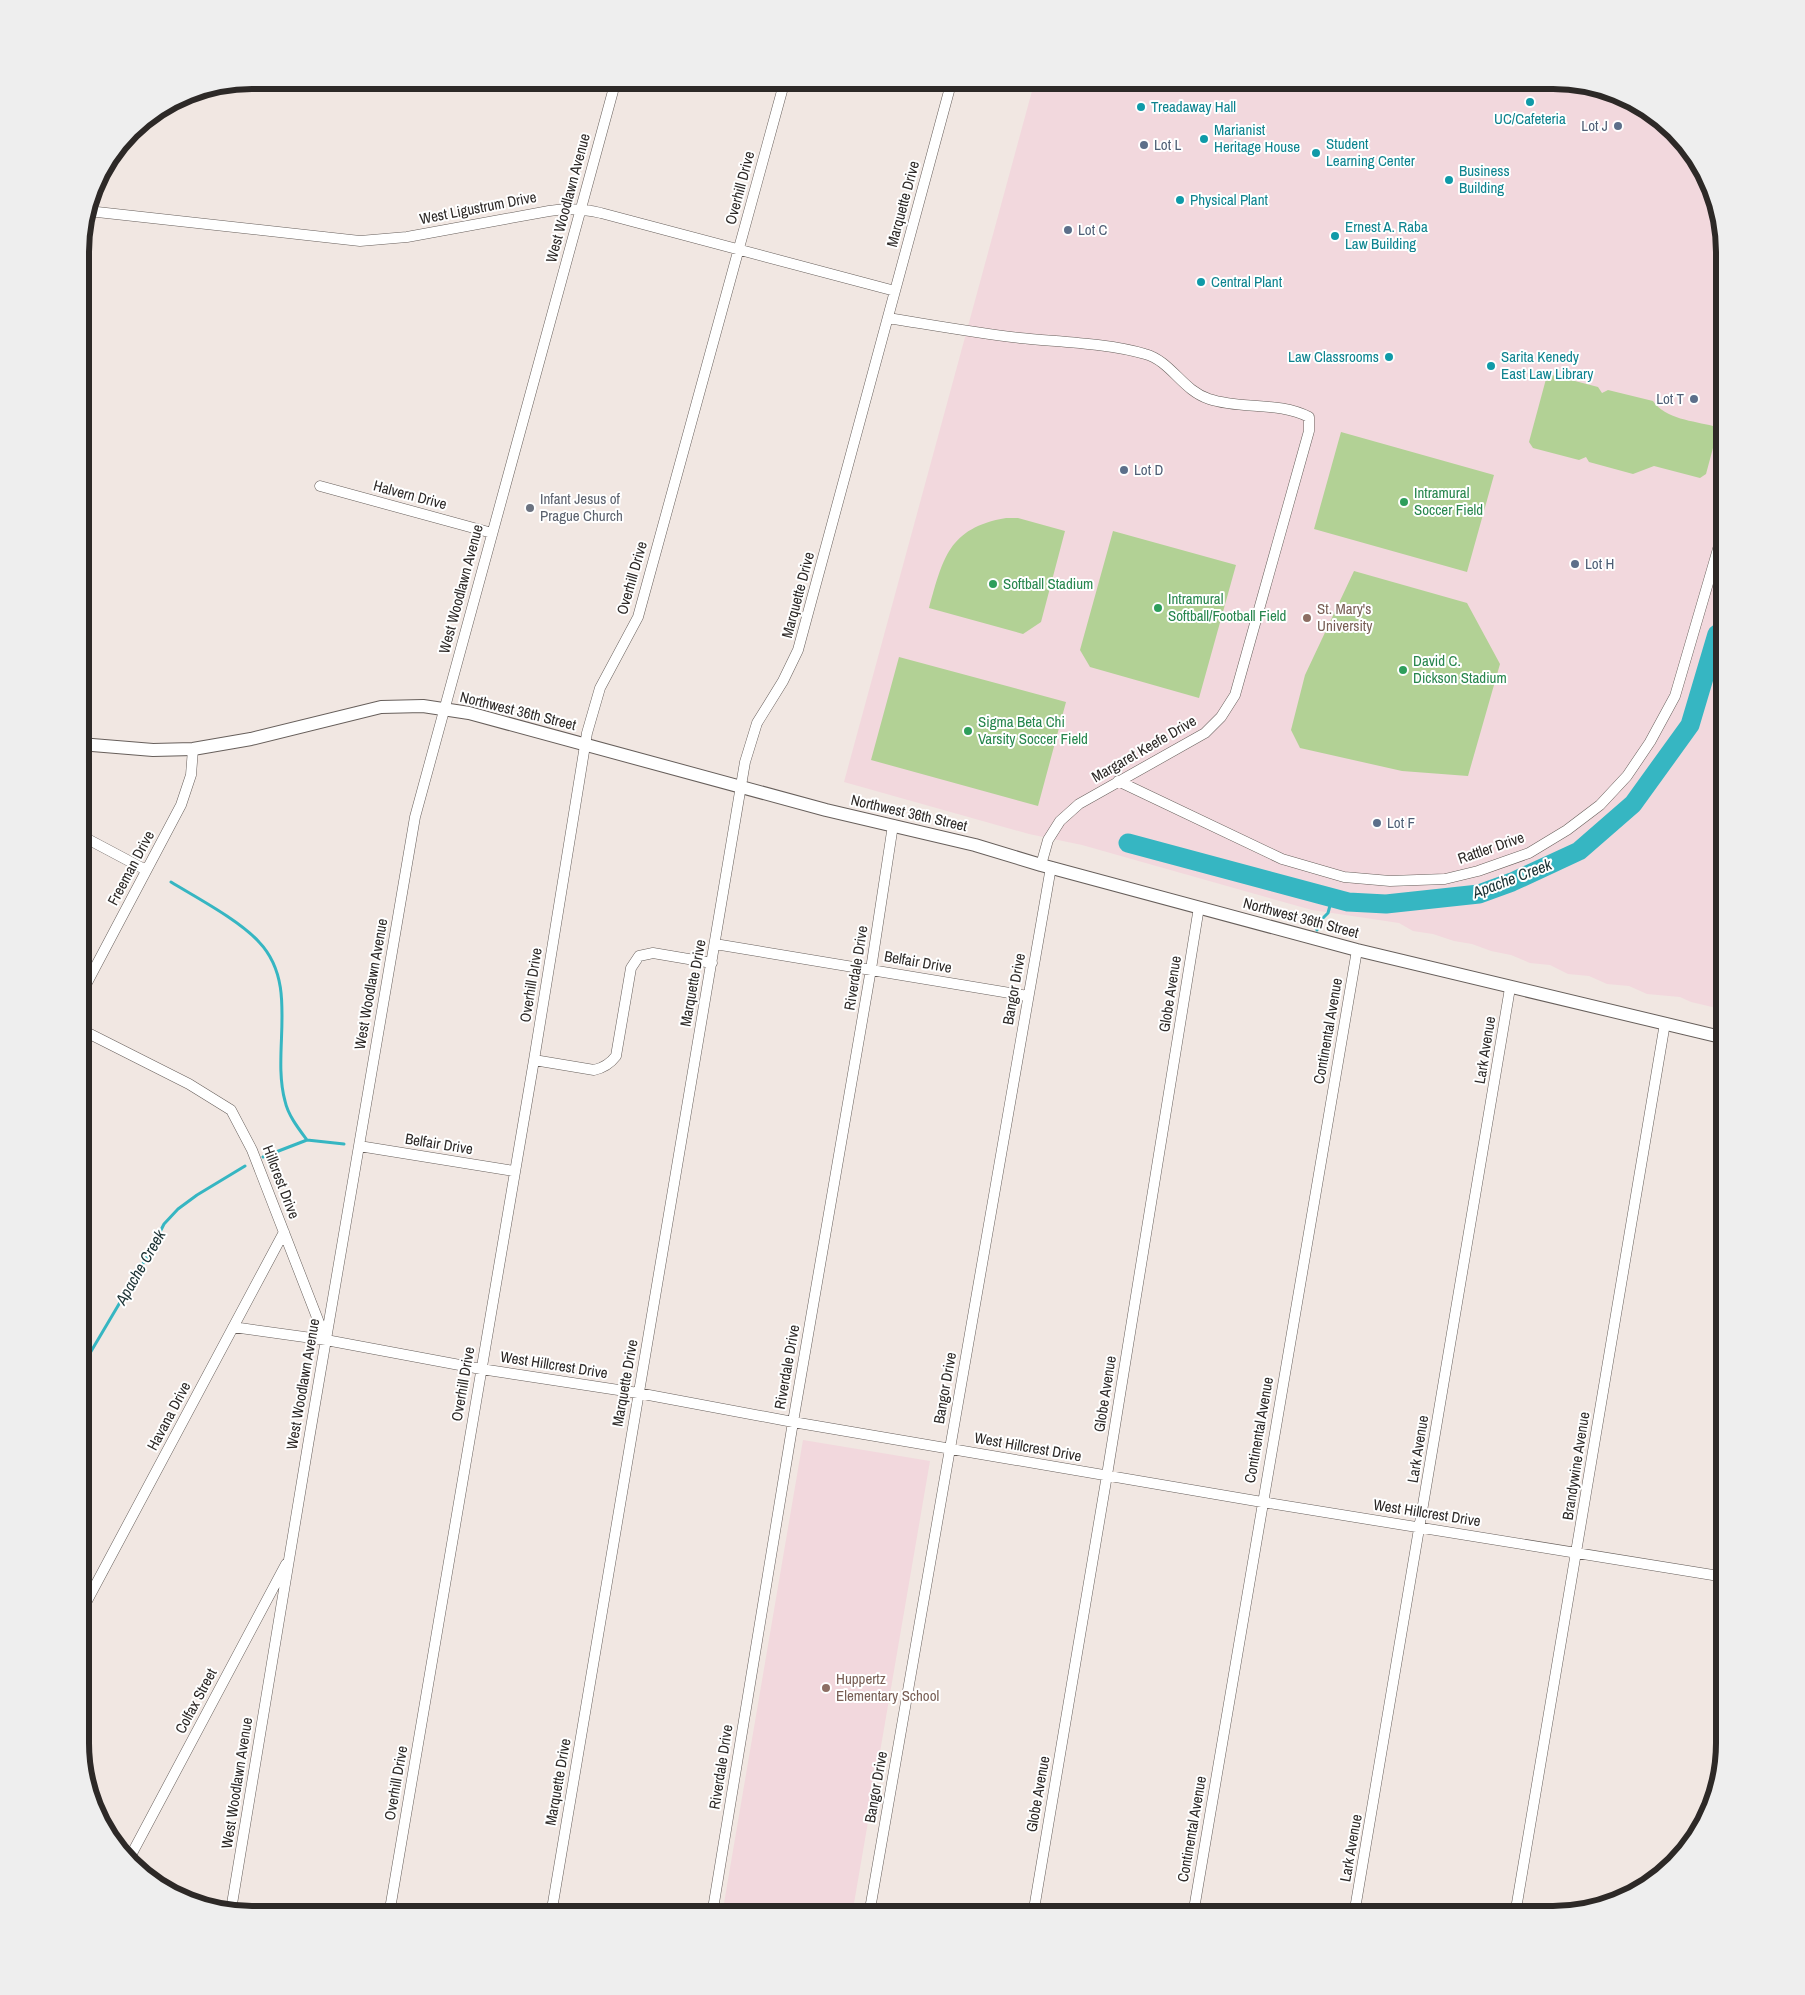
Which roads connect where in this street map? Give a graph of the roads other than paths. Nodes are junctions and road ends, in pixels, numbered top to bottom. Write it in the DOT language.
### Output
graph roads {
  1 [pos="614,89"];
  2 [pos="783,89"];
  3 [pos="950,89"];
  4 [pos="581,209"];
  5 [pos="94,212"];
  6 [pos="739,249"];
  7 [pos="895,291"];
  8 [pos="888,318"];
  9 [pos="320,486"];
  10 [pos="492,533"];
  11 [pos="1716,561"];
  12 [pos="444,709"];
  13 [pos="89,745"];
  14 [pos="586,745"];
  15 [pos="194,749"];
  16 [pos="1118,781"];
  17 [pos="740,786"];
  18 [pos="893,825"];
  19 [pos="89,840"];
  20 [pos="1046,866"];
  21 [pos="146,870"];
  22 [pos="1199,907"];
  23 [pos="715,944"];
  24 [pos="1356,950"];
  25 [pos="712,963"];
  26 [pos="871,969"];
  27 [pos="89,979"];
  28 [pos="1510,988"];
  29 [pos="1028,996"];
  30 [pos="1665,1023"];
  31 [pos="89,1033"];
  32 [pos="1716,1036"];
  33 [pos="534,1060"];
  34 [pos="359,1146"];
  35 [pos="514,1172"];
  36 [pos="284,1232"];
  37 [pos="233,1327"];
  38 [pos="326,1340"];
  39 [pos="481,1369"];
  40 [pos="638,1393"];
  41 [pos="792,1422"];
  42 [pos="950,1449"];
  43 [pos="1108,1475"];
  44 [pos="1262,1502"];
  45 [pos="1420,1528"];
  46 [pos="1577,1552"];
  47 [pos="290,1556"];
  48 [pos="1716,1575"];
  49 [pos="89,1597"];
  50 [pos="132,1854"];
  51 [pos="232,1905"];
  52 [pos="391,1906"];
  53 [pos="552,1906"];
  54 [pos="713,1906"];
  55 [pos="871,1906"];
  56 [pos="1035,1906"];
  57 [pos="1195,1906"];
  58 [pos="1356,1906"];
  59 [pos="1517,1906"];
  1 -- 4 [label="street, West Woodlawn Avenue"];
  2 -- 6 [label="street, Overhill Drive"];
  3 -- 7 [label="street, Marquette Drive"];
  4 -- 5 [label="street, West Ligustrum Drive"];
  4 -- 6 [label="street, West Ligustrum Drive"];
  4 -- 10 [label="street, West Woodlawn Avenue"];
  6 -- 7 [label="street, West Ligustrum Drive"];
  6 -- 14 [label="street, Overhill Drive"];
  7 -- 8 [label="street, Marquette Drive"];
  8 -- 16 [label="street, Margaret Keefe Drive"];
  8 -- 17 [label="street, Marquette Drive"];
  9 -- 10 [label="street, Halvern Drive"];
  10 -- 12 [label="street, West Woodlawn Avenue"];
  11 -- 16 [label="street, Rattler Drive"];
  12 -- 14 [label="main road, Northwest 36th Street"];
  12 -- 15 [label="main road, Northwest 36th Street"];
  12 -- 34 [label="street, West Woodlawn Avenue"];
  13 -- 15 [label="main road, Northwest 36th Street"];
  14 -- 17 [label="main road, Northwest 36th Street"];
  14 -- 33 [label="street, Overhill Drive"];
  15 -- 21 [label="street, Freeman Drive"];
  16 -- 20 [label="street, Margaret Keefe Drive"];
  17 -- 18 [label="main road, Northwest 36th Street"];
  17 -- 23 [label="street, Marquette Drive"];
  18 -- 20 [label="main road, Northwest 36th Street"];
  18 -- 26 [label="street, Riverdale Drive"];
  19 -- 21 [label="street"];
  20 -- 22 [label="main road, Northwest 36th Street"];
  20 -- 29 [label="street, Bangor Drive"];
  21 -- 27 [label="street, Freeman Drive"];
  22 -- 24 [label="main road, Northwest 36th Street"];
  22 -- 43 [label="street, Globe Avenue"];
  23 -- 25 [label="street, Marquette Drive"];
  23 -- 26 [label="street, Belfair Drive"];
  24 -- 28 [label="main road, Northwest 36th Street"];
  24 -- 44 [label="street, Continental Avenue"];
  25 -- 33 [label="street"];
  25 -- 40 [label="street, Marquette Drive"];
  26 -- 29 [label="street, Belfair Drive"];
  26 -- 41 [label="street, Riverdale Drive"];
  28 -- 30 [label="main road, Northwest 36th Street"];
  28 -- 45 [label="street, Lark Avenue"];
  29 -- 42 [label="street, Bangor Drive"];
  30 -- 32 [label="main road, Northwest 36th Street"];
  30 -- 46 [label="street, Brandywine Avenue"];
  31 -- 36 [label="street, Hillcrest Drive"];
  33 -- 35 [label="street, Overhill Drive"];
  34 -- 35 [label="street, Belfair Drive"];
  34 -- 38 [label="street, West Woodlawn Avenue"];
  35 -- 39 [label="street, Overhill Drive"];
  36 -- 37 [label="street, Havana Drive"];
  36 -- 38 [label="street, Hillcrest Drive"];
  37 -- 38 [label="street"];
  37 -- 49 [label="street, Havana Drive"];
  38 -- 39 [label="street, West Hillcrest Drive"];
  38 -- 47 [label="street, West Woodlawn Avenue"];
  39 -- 40 [label="street, West Hillcrest Drive"];
  39 -- 52 [label="street, Overhill Drive"];
  40 -- 41 [label="street, West Hillcrest Drive"];
  40 -- 53 [label="street, Marquette Drive"];
  41 -- 42 [label="street, West Hillcrest Drive"];
  41 -- 54 [label="street, Riverdale Drive"];
  42 -- 43 [label="street, West Hillcrest Drive"];
  42 -- 55 [label="street, Bangor Drive"];
  43 -- 44 [label="street, West Hillcrest Drive"];
  43 -- 56 [label="street, Globe Avenue"];
  44 -- 45 [label="street, West Hillcrest Drive"];
  44 -- 57 [label="street, Continental Avenue"];
  45 -- 46 [label="street, West Hillcrest Drive"];
  45 -- 58 [label="street, Lark Avenue"];
  46 -- 48 [label="street, West Hillcrest Drive"];
  46 -- 59 [label="street, Brandywine Avenue"];
  47 -- 50 [label="street, Colfax Street"];
  47 -- 51 [label="street, West Woodlawn Avenue"];
}
